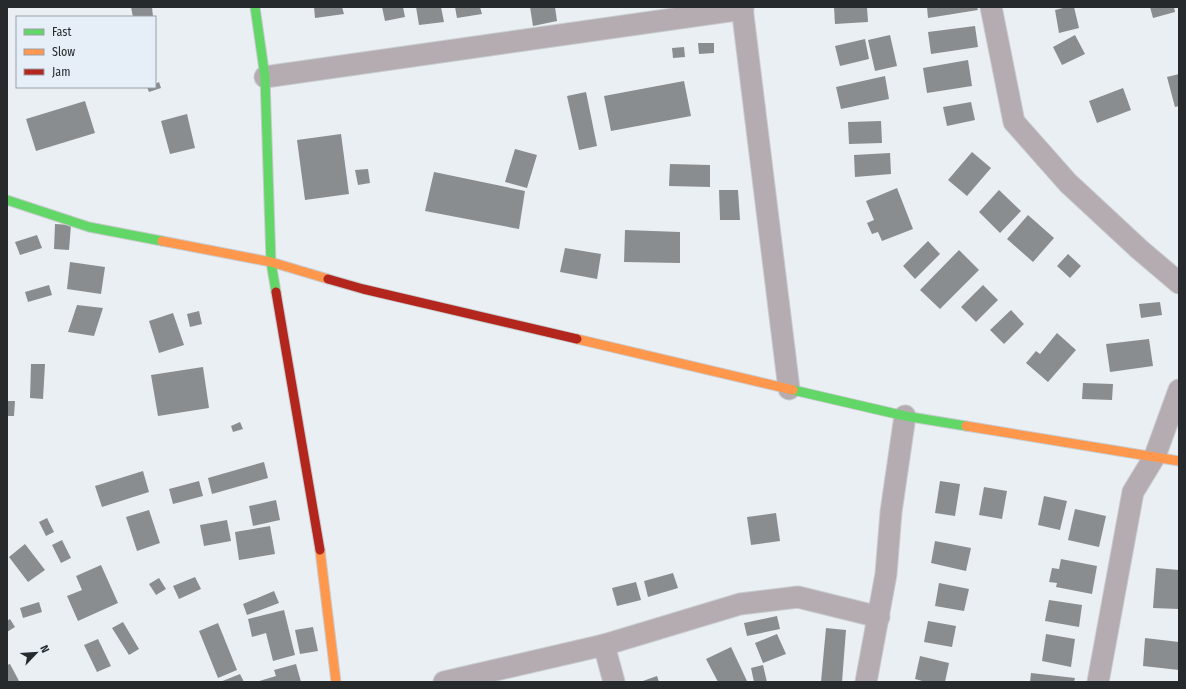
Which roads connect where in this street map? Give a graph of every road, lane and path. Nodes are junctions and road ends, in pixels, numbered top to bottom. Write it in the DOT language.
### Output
graph roads {
  1 [pos="255,7"];
  2 [pos="991,7"];
  3 [pos="743,8"];
  4 [pos="265,77"];
  5 [pos="7,200"];
  6 [pos="271,262"];
  7 [pos="1179,283"];
  8 [pos="789,389"];
  9 [pos="1179,390"];
  10 [pos="905,416"];
  11 [pos="1156,456"];
  12 [pos="1179,460"];
  13 [pos="878,617"];
  14 [pos="604,645"];
  15 [pos="336,682"];
  16 [pos="444,682"];
  17 [pos="614,682"];
  18 [pos="866,682"];
  19 [pos="1098,682"];
  1 -- 4 [label="street"];
  2 -- 7 [label="street"];
  3 -- 4 [label="street"];
  3 -- 8 [label="street"];
  4 -- 6 [label="street"];
  5 -- 6 [label="street"];
  6 -- 8 [label="street"];
  6 -- 15 [label="street"];
  8 -- 10 [label="street"];
  9 -- 11 [label="street"];
  10 -- 11 [label="street"];
  10 -- 13 [label="street"];
  11 -- 12 [label="street"];
  11 -- 19 [label="street"];
  13 -- 14 [label="street"];
  13 -- 18 [label="street"];
  14 -- 16 [label="street"];
  14 -- 17 [label="street"];
}
